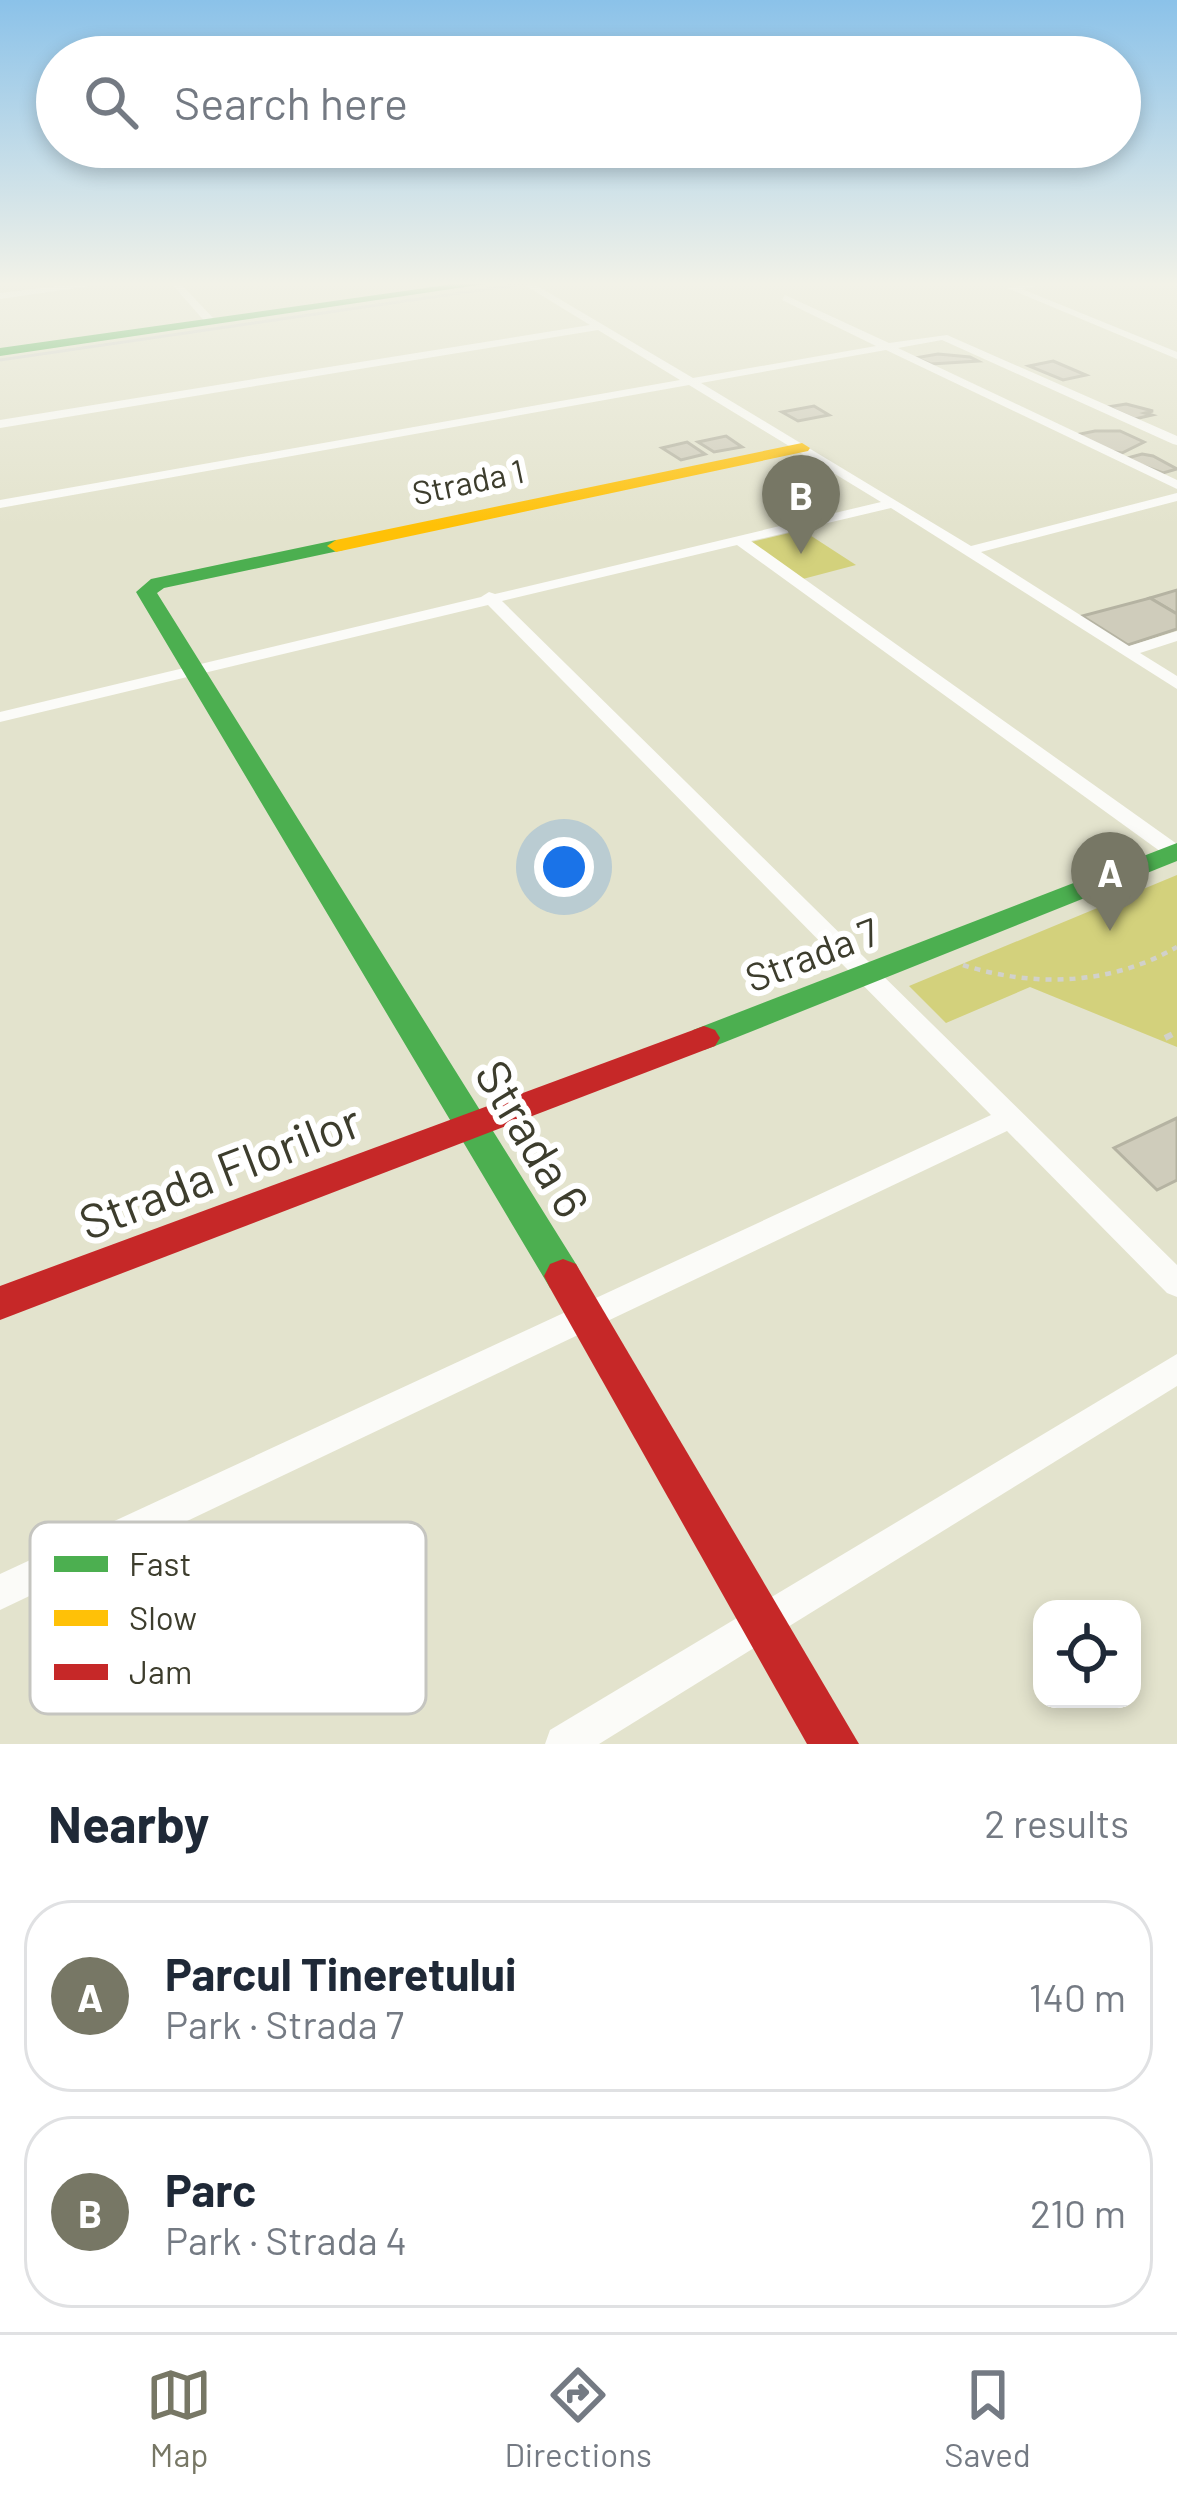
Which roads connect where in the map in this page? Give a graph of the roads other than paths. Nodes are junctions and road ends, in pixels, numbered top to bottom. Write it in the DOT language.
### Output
graph roads {
  1 [pos="380,362"];
  2 [pos="657,362"];
  3 [pos="789,362"];
  4 [pos="919,362"];
  5 [pos="1005,362"];
  6 [pos="686,380"];
  7 [pos="0,424"];
  8 [pos="1177,441"];
  9 [pos="802,448"];
  10 [pos="1177,485"];
  11 [pos="1177,497"];
  12 [pos="893,503"];
  13 [pos="0,504"];
  14 [pos="737,538"];
  15 [pos="969,551"];
  16 [pos="149,587"];
  17 [pos="489,597"];
  18 [pos="1177,636"];
  19 [pos="1127,652"];
  20 [pos="193,669"];
  21 [pos="1177,684"];
  22 [pos="0,717"];
  23 [pos="1176,852"];
  24 [pos="864,978"];
  25 [pos="1008,1119"];
  26 [pos="471,1124"];
  27 [pos="1177,1285"];
  28 [pos="0,1303"];
  29 [pos="589,1319"];
  30 [pos="1177,1369"];
  31 [pos="151,1522"];
  32 [pos="30,1578"];
  33 [pos="0,1592"];
  34 [pos="765,1625"];
  35 [pos="564,1744"];
  36 [pos="834,1744"];
  1 -- 7 [label="street"];
  2 -- 6 [label="street"];
  3 -- 6 [label="street"];
  4 -- 10 [label="street"];
  5 -- 8 [label="street"];
  6 -- 9 [label="street"];
  6 -- 13 [label="street"];
  9 -- 12 [label="street"];
  9 -- 16 [label="street, Strada 1"];
  11 -- 15 [label="street"];
  12 -- 14 [label="street"];
  12 -- 15 [label="street"];
  14 -- 17 [label="street"];
  14 -- 23 [label="street"];
  15 -- 19 [label="street"];
  16 -- 20 [label="street, Strada 6"];
  17 -- 20 [label="street"];
  17 -- 24 [label="street"];
  18 -- 19 [label="street"];
  19 -- 21 [label="street"];
  20 -- 22 [label="street"];
  20 -- 26 [label="street, Strada 6"];
  23 -- 24 [label="street, Strada 7"];
  24 -- 25 [label="street"];
  24 -- 26 [label="street, Strada 7"];
  25 -- 27 [label="street"];
  25 -- 29 [label="street"];
  26 -- 28 [label="street, Strada Florilor"];
  26 -- 29 [label="street, Strada 6"];
  29 -- 31 [label="street"];
  29 -- 34 [label="street, Strada 6"];
  30 -- 34 [label="street"];
  32 -- 33 [label="street"];
  34 -- 35 [label="street"];
  34 -- 36 [label="street, Strada 6"];
}
